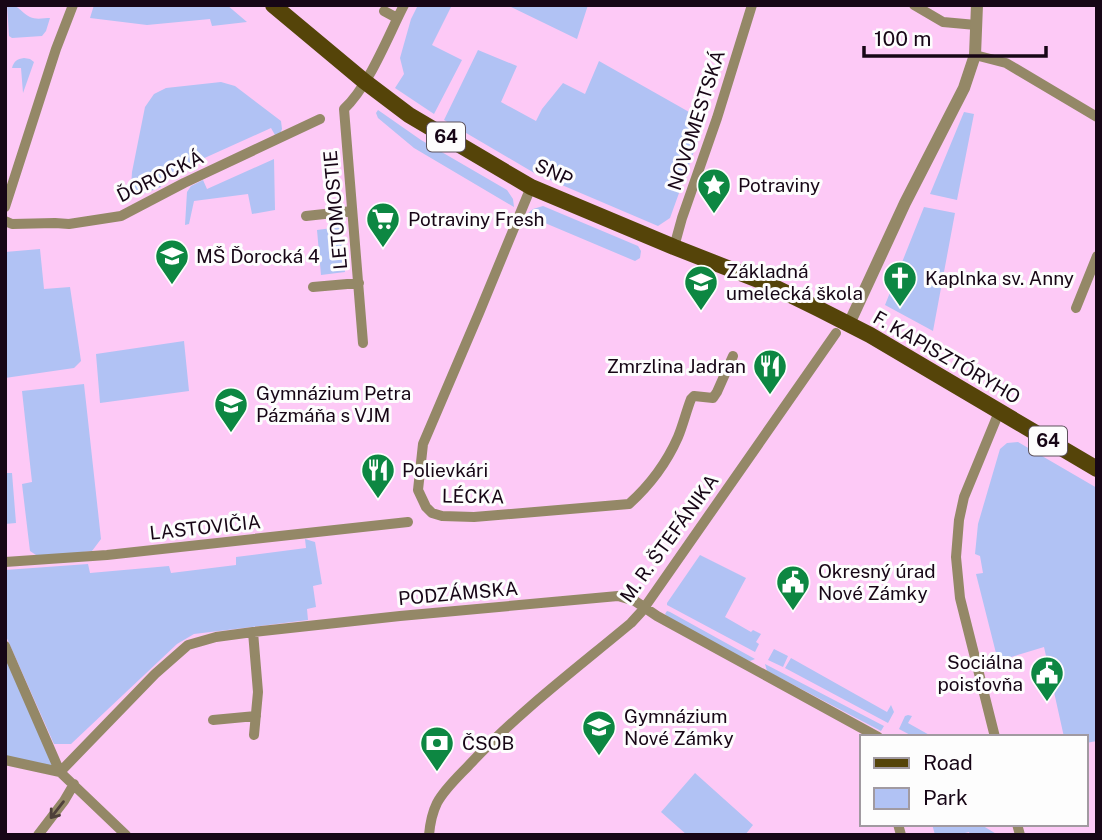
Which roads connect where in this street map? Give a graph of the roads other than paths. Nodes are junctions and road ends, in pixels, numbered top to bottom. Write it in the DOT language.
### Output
graph roads {
  1 [pos="73,5"];
  2 [pos="273,5"];
  3 [pos="404,5"];
  4 [pos="752,5"];
  5 [pos="914,5"];
  6 [pos="978,5"];
  7 [pos="384,11"];
  8 [pos="397,18"];
  9 [pos="976,25"];
  10 [pos="975,55"];
  11 [pos="364,81"];
  12 [pos="1097,117"];
  13 [pos="320,120"];
  14 [pos="531,187"];
  15 [pos="5,207"];
  16 [pos="352,211"];
  17 [pos="306,216"];
  18 [pos="5,221"];
  19 [pos="674,247"];
  20 [pos="1097,256"];
  21 [pos="359,283"];
  22 [pos="313,287"];
  23 [pos="1076,308"];
  24 [pos="842,328"];
  25 [pos="363,343"];
  26 [pos="733,356"];
  27 [pos="999,412"];
  28 [pos="1097,469"];
  29 [pos="408,522"];
  30 [pos="5,562"];
  31 [pos="645,607"];
  32 [pos="253,632"];
  33 [pos="5,646"];
  34 [pos="256,716"];
  35 [pos="213,720"];
  36 [pos="254,735"];
  37 [pos="874,735"];
  38 [pos="994,735"];
  39 [pos="5,760"];
  40 [pos="60,772"];
  41 [pos="74,784"];
  42 [pos="38,835"];
  43 [pos="126,835"];
  44 [pos="429,835"];
  1 -- 15 [label="street"];
  2 -- 11 [label="main road, SNP / 64"];
  3 -- 8 [label="street, LETOMOSTIE"];
  4 -- 19 [label="street, NOVOMESTSKÁ"];
  5 -- 9 [label="street"];
  6 -- 9 [label="street, M. R. ŠTEFÁNIKA"];
  7 -- 8 [label="street"];
  8 -- 11 [label="street, LETOMOSTIE"];
  9 -- 10 [label="street, M. R. ŠTEFÁNIKA"];
  10 -- 12 [label="street"];
  10 -- 24 [label="street, M. R. ŠTEFÁNIKA"];
  11 -- 14 [label="main road, SNP / 64"];
  11 -- 16 [label="street, LETOMOSTIE"];
  13 -- 18 [label="street, ĎOROCKÁ"];
  14 -- 19 [label="main road, SNP / 64"];
  14 -- 26 [label="street, LÉCKA"];
  16 -- 17 [label="street"];
  16 -- 21 [label="street, LETOMOSTIE"];
  19 -- 24 [label="main road, SNP / 64"];
  20 -- 23 [label="street"];
  21 -- 22 [label="street"];
  21 -- 25 [label="street, LETOMOSTIE"];
  24 -- 27 [label="main road, F. KAPISZTÓRYHO / 64"];
  24 -- 31 [label="street, M. R. ŠTEFÁNIKA"];
  27 -- 28 [label="main road, F. KAPISZTÓRYHO / 64"];
  27 -- 38 [label="street"];
  29 -- 30 [label="street, LASTOVIČIA"];
  31 -- 32 [label="street, PODZÁMSKA"];
  31 -- 37 [label="street, PODZÁMSKA"];
  31 -- 44 [label="street, M. R. ŠTEFÁNIKA"];
  32 -- 34 [label="street"];
  32 -- 40 [label="street, PODZÁMSKA"];
  33 -- 40 [label="street"];
  34 -- 35 [label="street"];
  34 -- 36 [label="street"];
  39 -- 40 [label="street"];
  40 -- 41 [label="street"];
  41 -- 42 [label="street, one-way"];
  41 -- 43 [label="street"];
}
